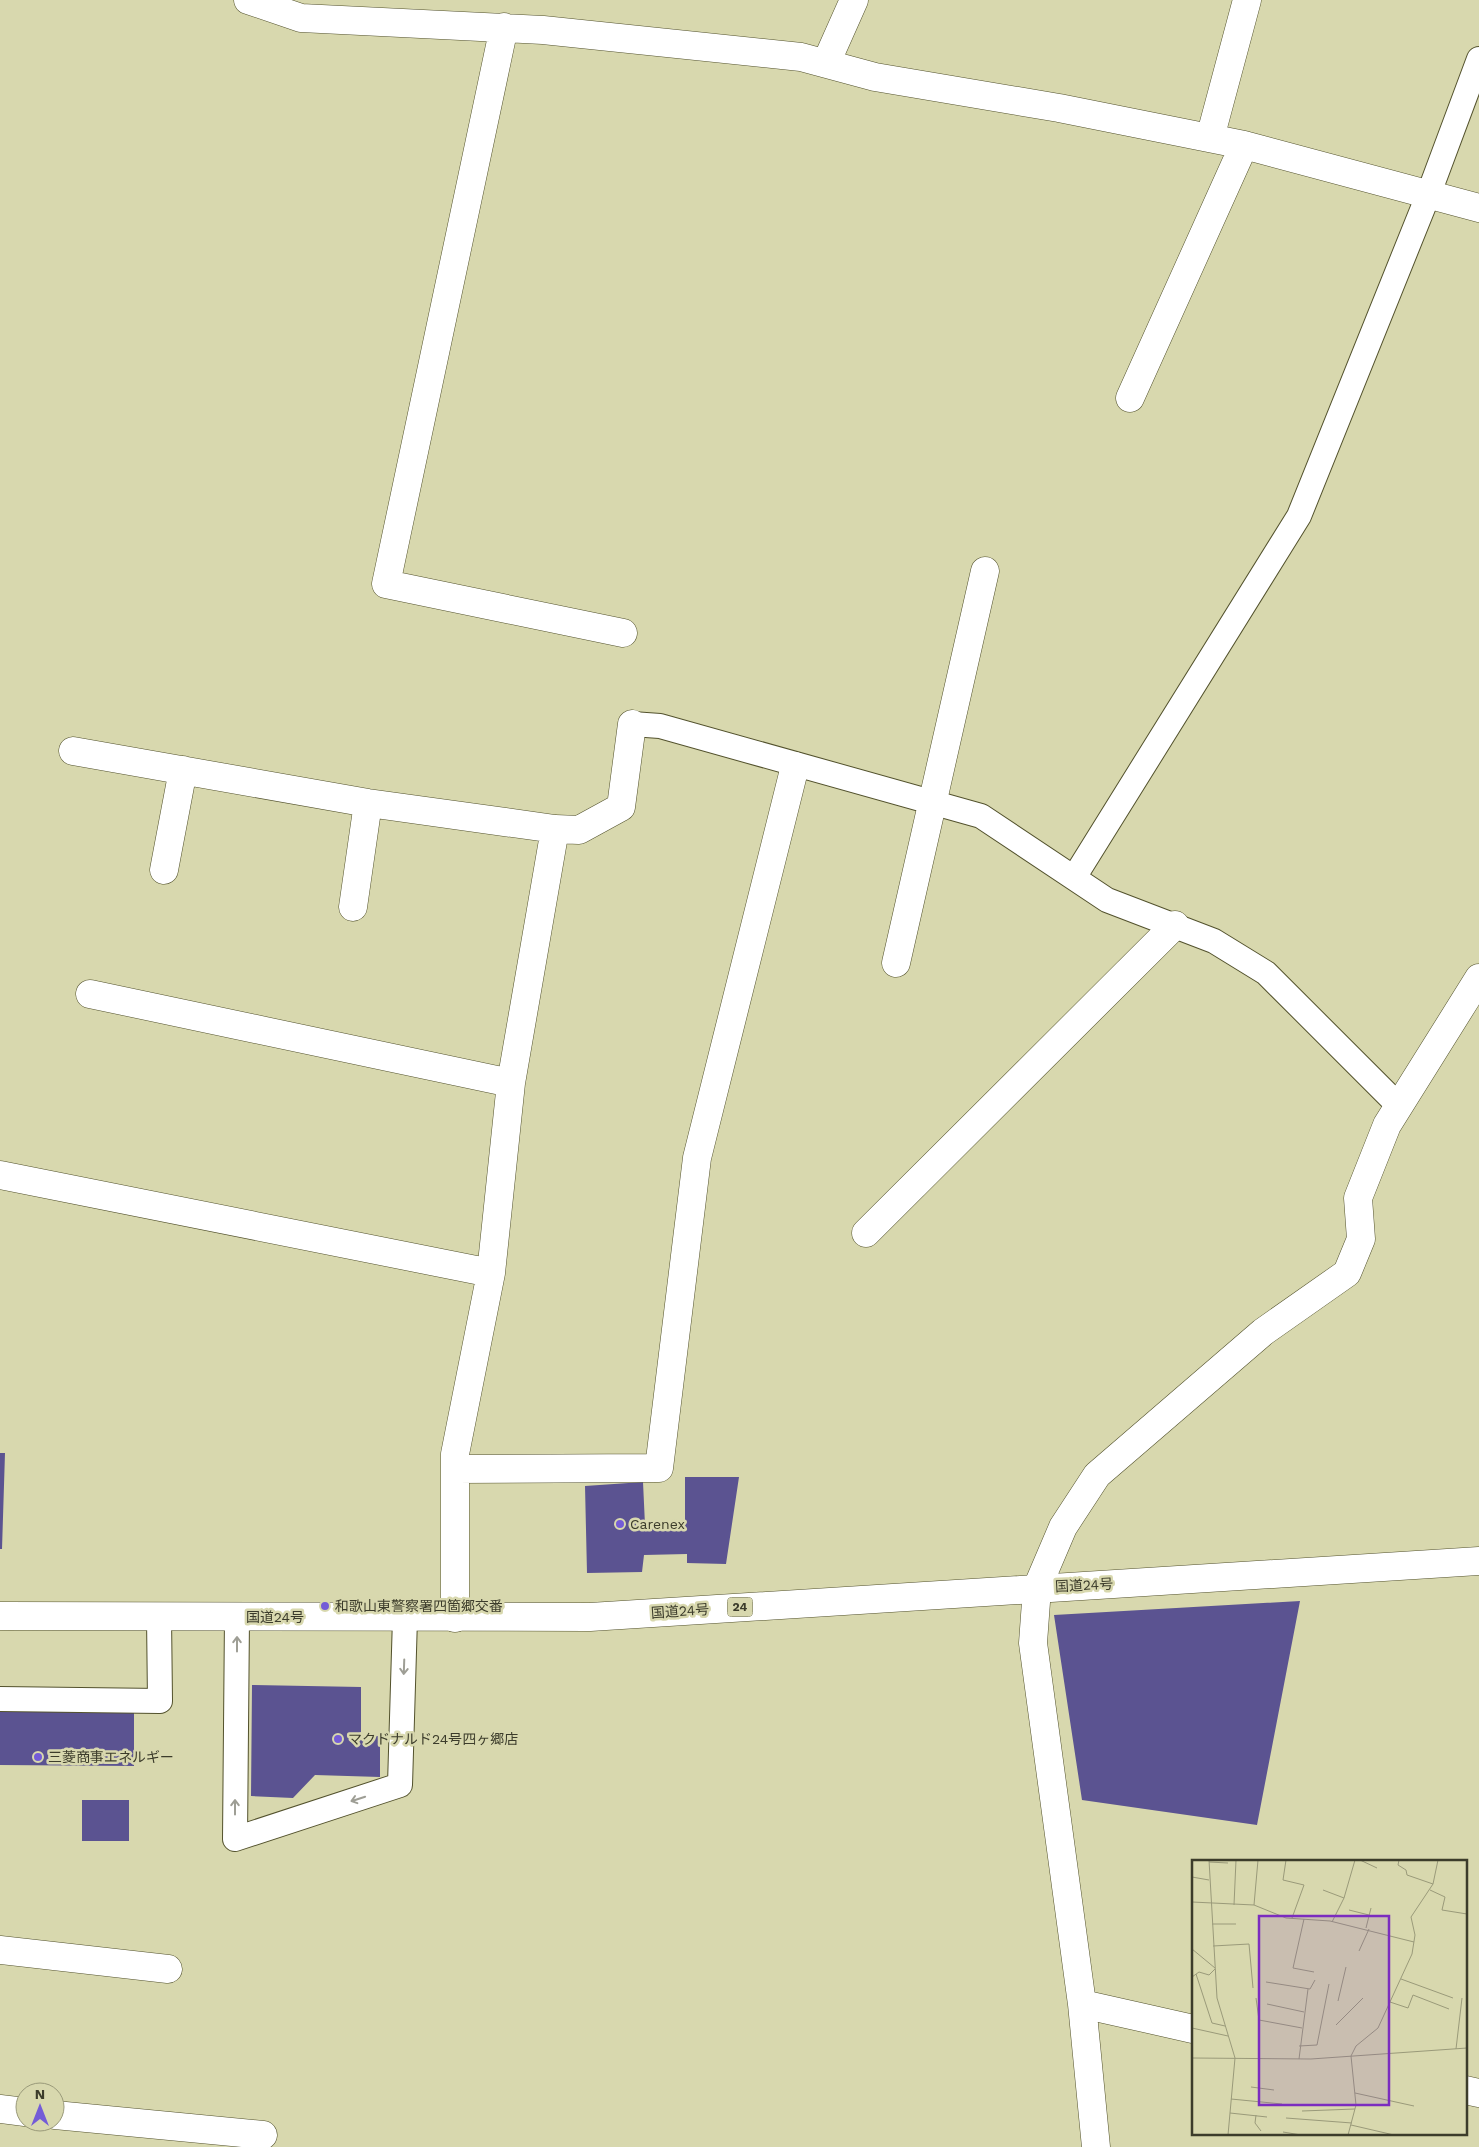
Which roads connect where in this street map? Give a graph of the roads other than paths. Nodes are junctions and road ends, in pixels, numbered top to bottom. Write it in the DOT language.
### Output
graph roads {
  1 [pos="248,0"];
  2 [pos="854,0"];
  3 [pos="1247,0"];
  4 [pos="371,11"];
  5 [pos="504,28"];
  6 [pos="1479,59"];
  7 [pos="826,64"];
  8 [pos="1210,138"];
  9 [pos="1244,145"];
  10 [pos="1429,193"];
  11 [pos="1479,208"];
  12 [pos="1130,398"];
  13 [pos="985,571"];
  14 [pos="623,634"];
  15 [pos="632,724"];
  16 [pos="73,751"];
  17 [pos="795,766"];
  18 [pos="183,770"];
  19 [pos="368,803"];
  20 [pos="933,803"];
  21 [pos="555,829"];
  22 [pos="164,870"];
  23 [pos="1075,876"];
  24 [pos="352,907"];
  25 [pos="1175,925"];
  26 [pos="896,964"];
  27 [pos="1479,978"];
  28 [pos="90,994"];
  29 [pos="511,1084"];
  30 [pos="1399,1106"];
  31 [pos="0,1175"];
  32 [pos="866,1233"];
  33 [pos="491,1273"];
  34 [pos="455,1469"];
  35 [pos="1479,1561"];
  36 [pos="1037,1588"];
  37 [pos="0,1616"];
  38 [pos="159,1617"];
  39 [pos="237,1617"];
  40 [pos="405,1618"];
  41 [pos="455,1618"];
  42 [pos="0,1699"];
  43 [pos="0,1950"];
  44 [pos="168,1969"];
  45 [pos="1082,2004"];
  46 [pos="1192,2029"];
  47 [pos="1466,2090"];
  48 [pos="1479,2093"];
  49 [pos="0,2109"];
  50 [pos="15,2111"];
  51 [pos="65,2116"];
  52 [pos="263,2135"];
  53 [pos="1096,2147"];
  1 -- 4 [label="main road"];
  2 -- 7 [label="main road"];
  3 -- 8 [label="main road"];
  4 -- 5 [label="main road"];
  5 -- 7 [label="main road"];
  5 -- 14 [label="main road"];
  6 -- 10 [label="lane"];
  7 -- 8 [label="main road"];
  8 -- 9 [label="main road"];
  9 -- 10 [label="main road"];
  9 -- 12 [label="main road"];
  10 -- 11 [label="main road"];
  10 -- 23 [label="lane"];
  13 -- 20 [label="main road"];
  15 -- 17 [label="lane"];
  15 -- 21 [label="main road"];
  16 -- 18 [label="main road"];
  17 -- 20 [label="lane"];
  17 -- 34 [label="main road"];
  18 -- 19 [label="main road"];
  18 -- 22 [label="main road"];
  19 -- 21 [label="main road"];
  19 -- 24 [label="main road"];
  20 -- 23 [label="lane"];
  20 -- 26 [label="main road"];
  21 -- 29 [label="main road"];
  23 -- 25 [label="lane"];
  25 -- 30 [label="lane"];
  25 -- 32 [label="main road"];
  27 -- 30 [label="main road"];
  28 -- 29 [label="main road"];
  29 -- 33 [label="main road"];
  30 -- 36 [label="main road"];
  31 -- 33 [label="main road"];
  33 -- 34 [label="main road"];
  34 -- 41 [label="main road"];
  35 -- 36 [label="main road, 国道24号 / 24"];
  36 -- 41 [label="main road, 国道24号 / 24"];
  36 -- 45 [label="main road"];
  37 -- 38 [label="main road, 国道24号 / 24"];
  38 -- 39 [label="main road, 国道24号 / 24"];
  38 -- 42 [label="lane"];
  39 -- 40 [label="main road, 国道24号 / 24"];
  40 -- 39 [label="lane, one-way"];
  40 -- 41 [label="main road, 国道24号 / 24"];
  43 -- 44 [label="main road"];
  45 -- 46 [label="main road"];
  45 -- 53 [label="main road"];
  47 -- 48 [label="main road"];
  49 -- 50 [label="main road"];
  51 -- 52 [label="main road"];
}
